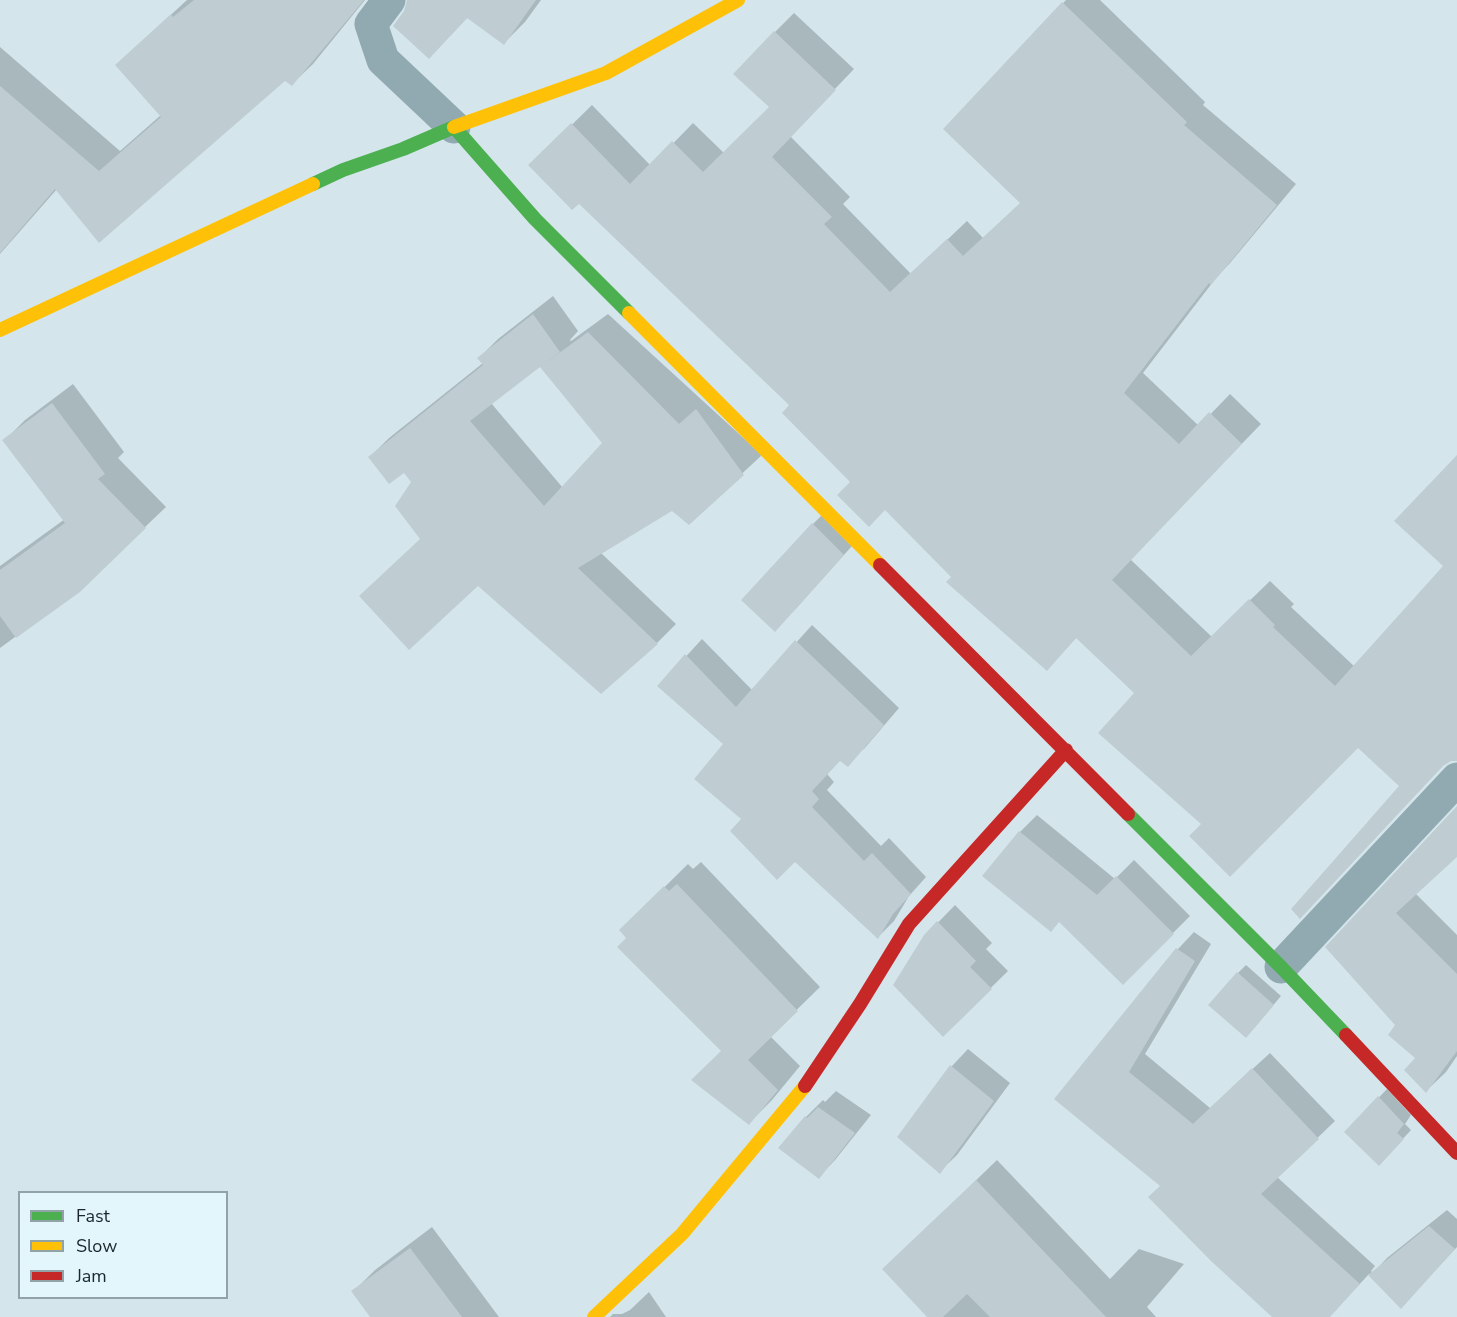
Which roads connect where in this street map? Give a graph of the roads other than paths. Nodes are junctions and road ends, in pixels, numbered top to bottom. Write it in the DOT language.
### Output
graph roads {
  1 [pos="389,0"];
  2 [pos="738,0"];
  3 [pos="454,127"];
  4 [pos="0,330"];
  5 [pos="1066,750"];
  6 [pos="1457,779"];
  7 [pos="1281,967"];
  8 [pos="1457,1153"];
  9 [pos="594,1317"];
  1 -- 3 [label="street"];
  2 -- 3 [label="street"];
  3 -- 4 [label="street"];
  3 -- 5 [label="street"];
  5 -- 7 [label="street"];
  5 -- 9 [label="street"];
  6 -- 7 [label="street"];
  7 -- 8 [label="street"];
}
